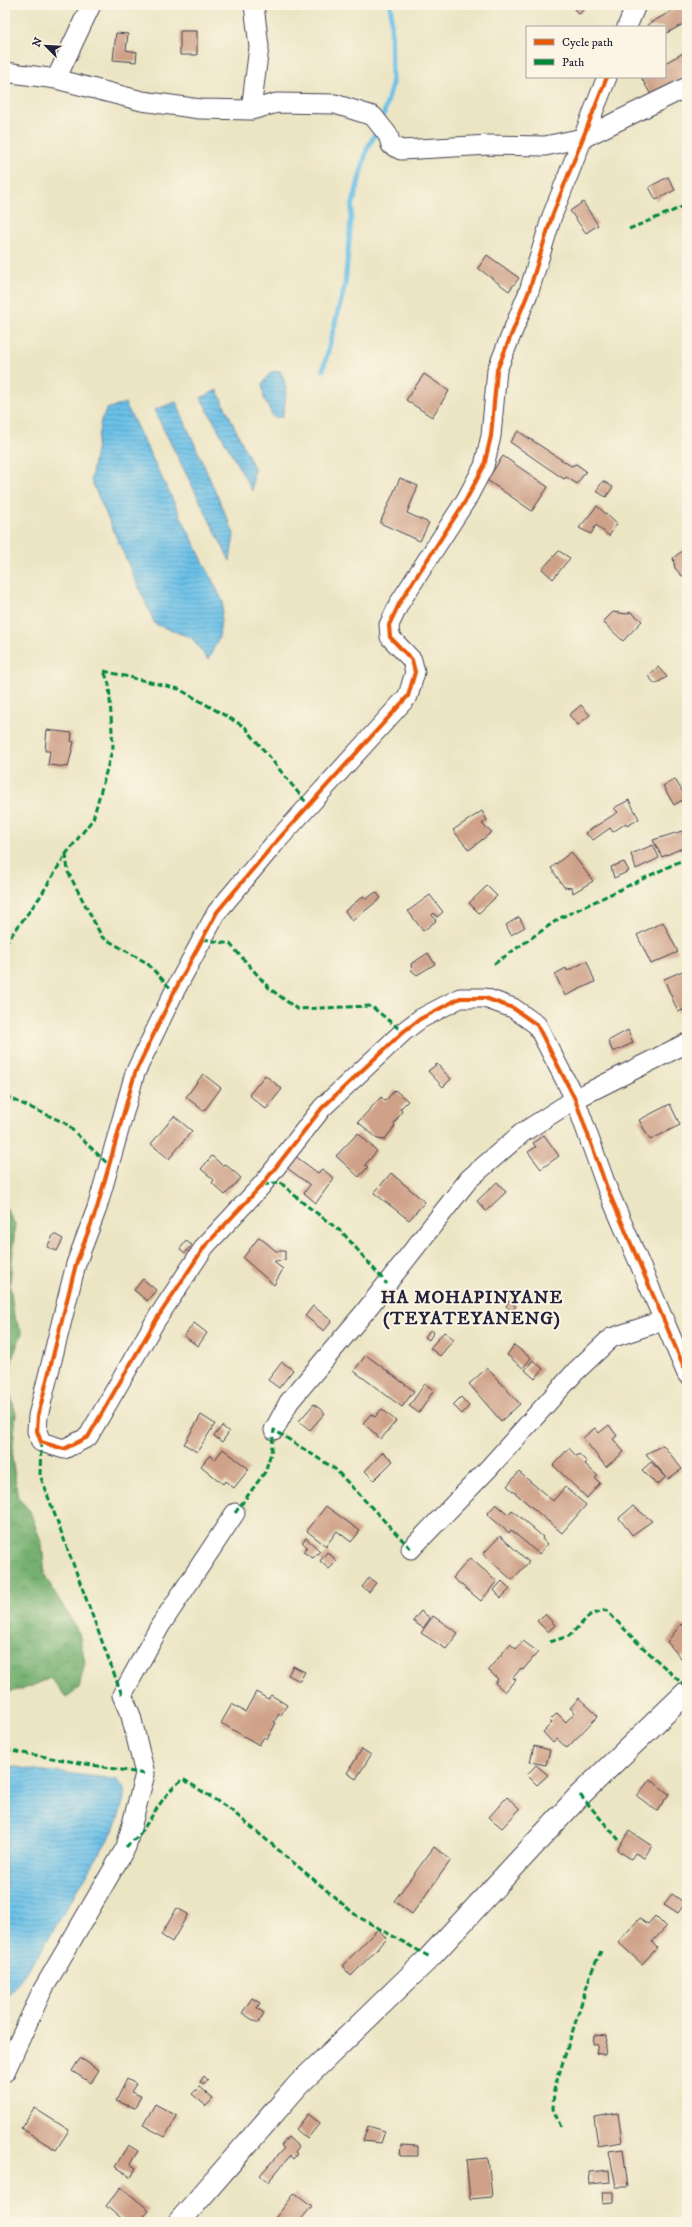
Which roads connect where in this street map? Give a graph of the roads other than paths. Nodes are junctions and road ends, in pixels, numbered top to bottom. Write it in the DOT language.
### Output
graph roads {
  1 [pos="91,5"];
  2 [pos="254,5"];
  3 [pos="636,5"];
  4 [pos="627,26"];
  5 [pos="5,72"];
  6 [pos="607,78"];
  7 [pos="56,79"];
  8 [pos="687,88"];
  9 [pos="251,110"];
  10 [pos="583,138"];
  11 [pos="687,1043"];
  12 [pos="574,1099"];
  13 [pos="665,1320"];
  14 [pos="687,1374"];
  15 [pos="274,1430"];
  16 [pos="235,1513"];
  17 [pos="411,1549"];
  18 [pos="687,1692"];
  19 [pos="5,2072"];
  20 [pos="179,2222"];
  1 -- 7 [label="street"];
  2 -- 9 [label="street"];
  3 -- 4 [label="street"];
  5 -- 7 [label="street"];
  6 -- 10 [label="street"];
  7 -- 9 [label="street"];
  8 -- 10 [label="street"];
  9 -- 10 [label="street"];
  10 -- 12 [label="street"];
  11 -- 12 [label="street"];
  12 -- 13 [label="street"];
  12 -- 15 [label="street"];
  13 -- 14 [label="street"];
  13 -- 17 [label="street"];
  16 -- 19 [label="street"];
  18 -- 20 [label="main road"];
}
